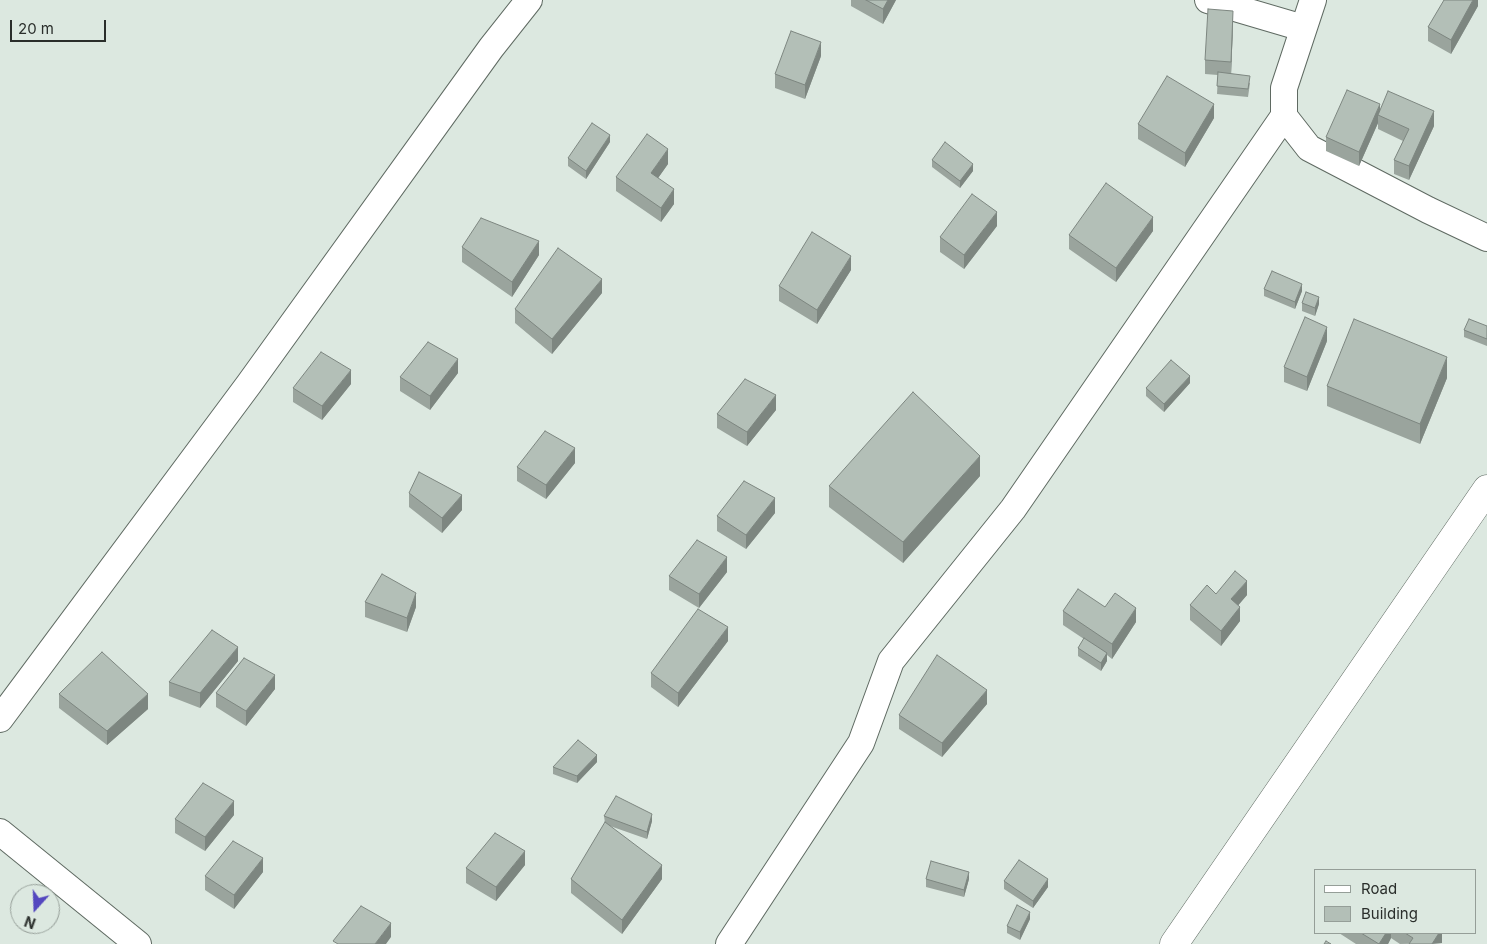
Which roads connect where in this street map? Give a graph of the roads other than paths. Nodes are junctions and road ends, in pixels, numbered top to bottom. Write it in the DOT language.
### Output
graph roads {
  1 [pos="529,0"];
  2 [pos="1208,0"];
  3 [pos="1313,0"];
  4 [pos="1303,28"];
  5 [pos="1284,116"];
  6 [pos="1487,238"];
  7 [pos="1487,489"];
  8 [pos="0,719"];
  9 [pos="0,832"];
  10 [pos="138,944"];
  11 [pos="729,944"];
  12 [pos="1174,944"];
  1 -- 8 [label="street"];
  2 -- 4 [label="street"];
  3 -- 4 [label="street"];
  4 -- 5 [label="street"];
  5 -- 6 [label="street"];
  5 -- 11 [label="street"];
  7 -- 12 [label="main road"];
  9 -- 10 [label="street"];
}
